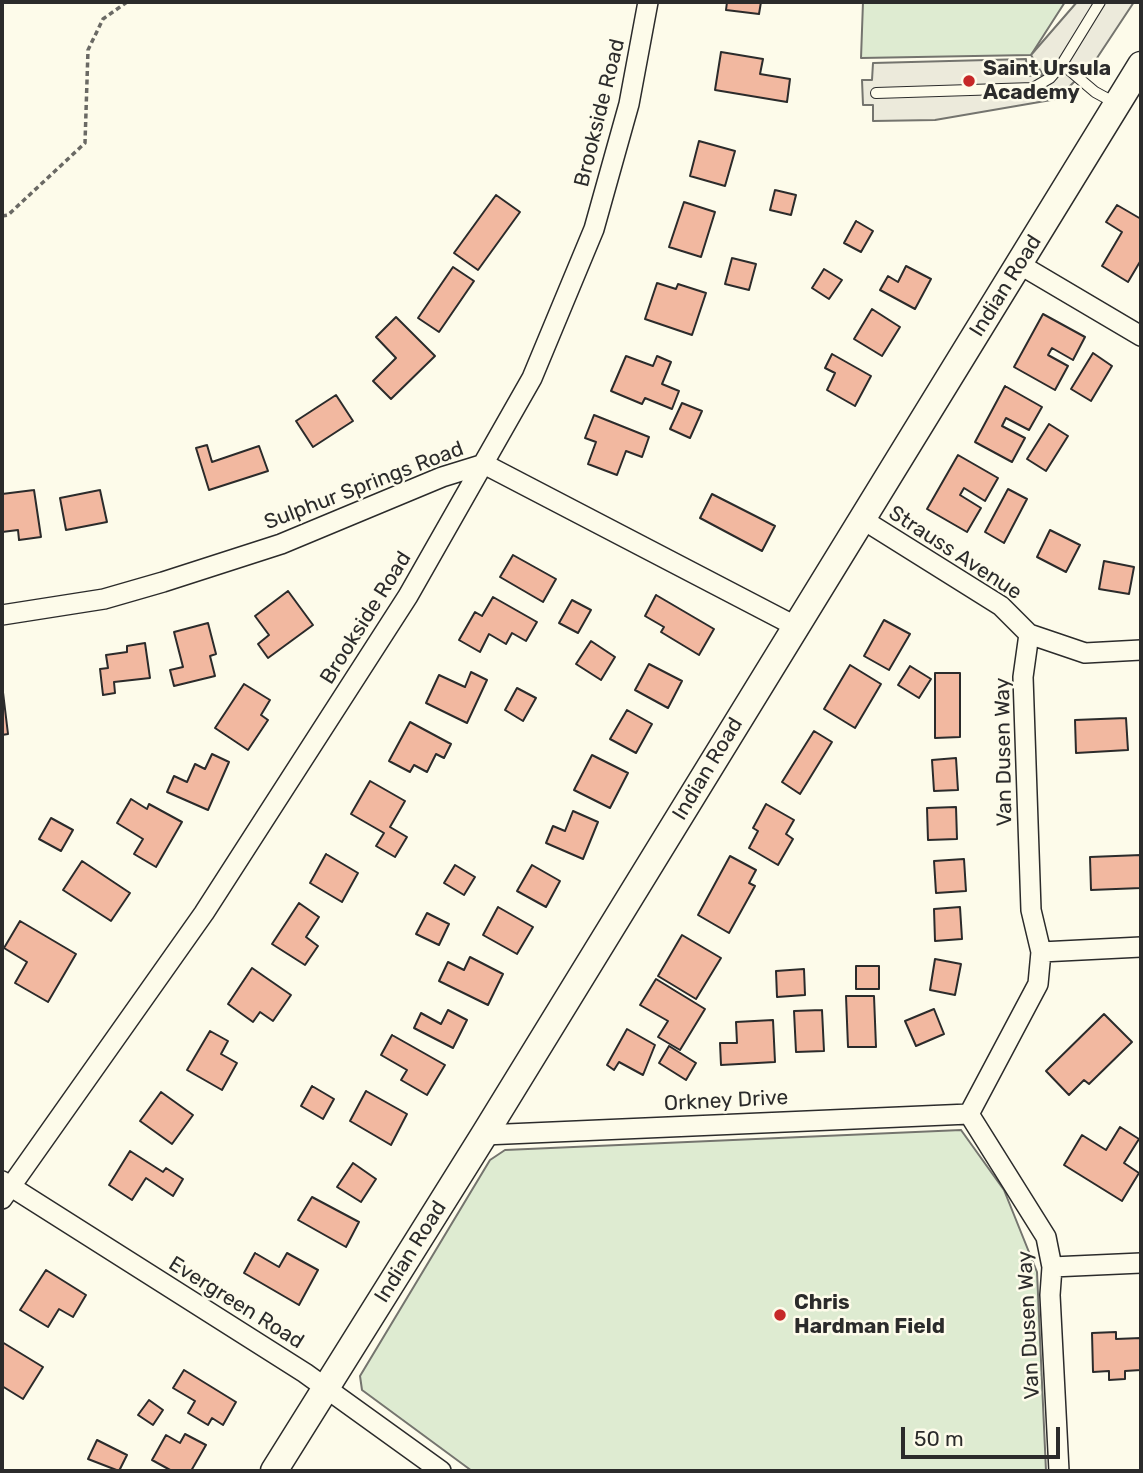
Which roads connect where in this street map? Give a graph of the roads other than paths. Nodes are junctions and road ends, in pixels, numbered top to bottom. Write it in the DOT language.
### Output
graph roads {
  1 [pos="648,2"];
  2 [pos="1100,2"];
  3 [pos="1062,64"];
  4 [pos="1141,65"];
  5 [pos="876,93"];
  6 [pos="1117,104"];
  7 [pos="1020,264"];
  8 [pos="1141,336"];
  9 [pos="484,464"];
  10 [pos="862,519"];
  11 [pos="2,615"];
  12 [pos="795,626"];
  13 [pos="1029,635"];
  14 [pos="1141,650"];
  15 [pos="1141,947"];
  16 [pos="1041,952"];
  17 [pos="969,1114"];
  18 [pos="485,1135"];
  19 [pos="5,1189"];
  20 [pos="1141,1263"];
  21 [pos="1052,1267"];
  22 [pos="325,1387"];
  23 [pos="274,1471"];
  24 [pos="441,1471"];
  25 [pos="1059,1471"];
  1 -- 9 [label="street, Brookside Road"];
  2 -- 3 [label="lane"];
  3 -- 5 [label="lane"];
  3 -- 6 [label="lane"];
  4 -- 6 [label="street, Indian Road"];
  6 -- 7 [label="street, Indian Road"];
  7 -- 8 [label="street"];
  7 -- 10 [label="street, Indian Road"];
  9 -- 11 [label="street, Sulphur Springs Road"];
  9 -- 12 [label="street, Sulphur Springs Road"];
  9 -- 19 [label="street, Brookside Road"];
  10 -- 12 [label="street, Indian Road"];
  10 -- 13 [label="street, Strauss Avenue"];
  12 -- 18 [label="street, Indian Road"];
  13 -- 14 [label="street, Strauss Avenue"];
  13 -- 16 [label="street, Van Dusen Way"];
  15 -- 16 [label="street"];
  16 -- 17 [label="street"];
  17 -- 18 [label="street, Orkney Drive"];
  17 -- 21 [label="street, Van Dusen Way"];
  18 -- 22 [label="street, Indian Road"];
  19 -- 22 [label="street, Evergreen Road"];
  20 -- 21 [label="street"];
  21 -- 25 [label="street, Van Dusen Way"];
  22 -- 23 [label="street, Indian Road"];
  22 -- 24 [label="street, Evergreen Road"];
}
